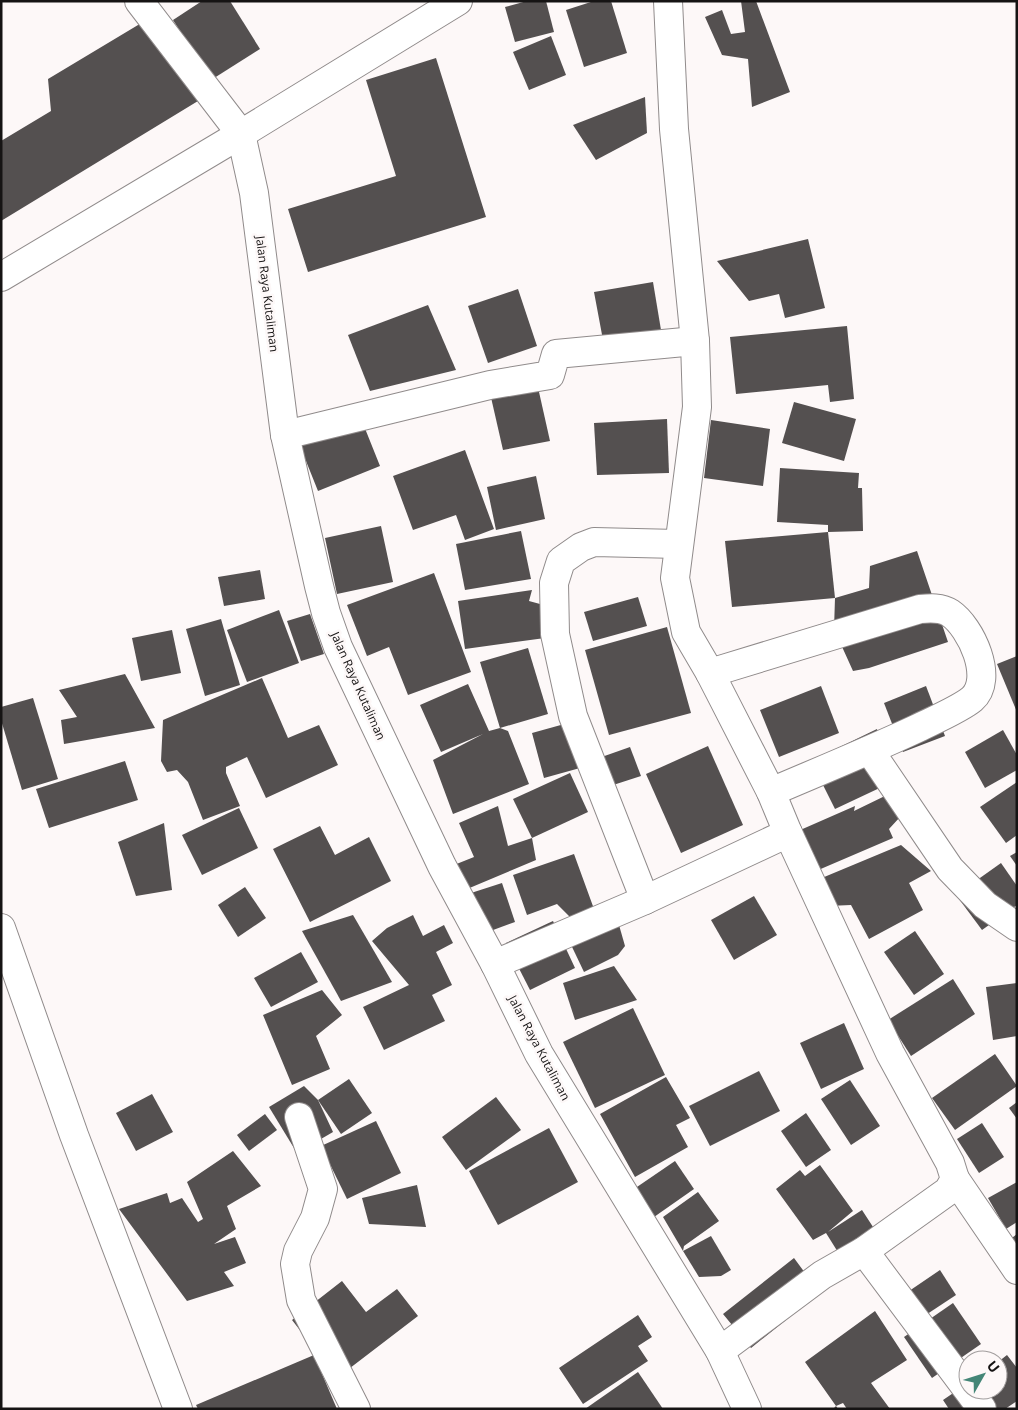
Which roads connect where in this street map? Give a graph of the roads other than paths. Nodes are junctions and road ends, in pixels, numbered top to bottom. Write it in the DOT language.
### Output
graph roads {
  1 [pos="139,1"];
  2 [pos="458,1"];
  3 [pos="668,1"];
  4 [pos="241,134"];
  5 [pos="1,276"];
  6 [pos="695,342"];
  7 [pos="285,435"];
  8 [pos="678,544"];
  9 [pos="710,672"];
  10 [pos="870,751"];
  11 [pos="771,792"];
  12 [pos="788,833"];
  13 [pos="645,900"];
  14 [pos="1017,927"];
  15 [pos="1,928"];
  16 [pos="495,964"];
  17 [pos="300,1117"];
  18 [pos="955,1179"];
  19 [pos="864,1251"];
  20 [pos="1017,1270"];
  21 [pos="720,1351"];
  22 [pos="178,1409"];
  23 [pos="356,1409"];
  24 [pos="747,1409"];
  25 [pos="982,1409"];
  1 -- 4 [label="street"];
  2 -- 4 [label="street"];
  3 -- 6 [label="street"];
  4 -- 5 [label="street"];
  4 -- 7 [label="street, Jalan Raya Kutaliman"];
  6 -- 7 [label="street"];
  6 -- 8 [label="street"];
  7 -- 16 [label="street, Jalan Raya Kutaliman"];
  8 -- 9 [label="street"];
  8 -- 13 [label="street"];
  9 -- 10 [label="street"];
  9 -- 11 [label="street"];
  10 -- 11 [label="street"];
  10 -- 14 [label="street"];
  11 -- 12 [label="street"];
  12 -- 13 [label="street"];
  12 -- 18 [label="street"];
  13 -- 16 [label="street"];
  15 -- 22 [label="street"];
  16 -- 21 [label="street, Jalan Raya Kutaliman"];
  17 -- 23 [label="street"];
  18 -- 19 [label="street"];
  18 -- 20 [label="street"];
  19 -- 21 [label="street"];
  19 -- 25 [label="street"];
  21 -- 24 [label="street, Jalan Raya Kutaliman"];
}
